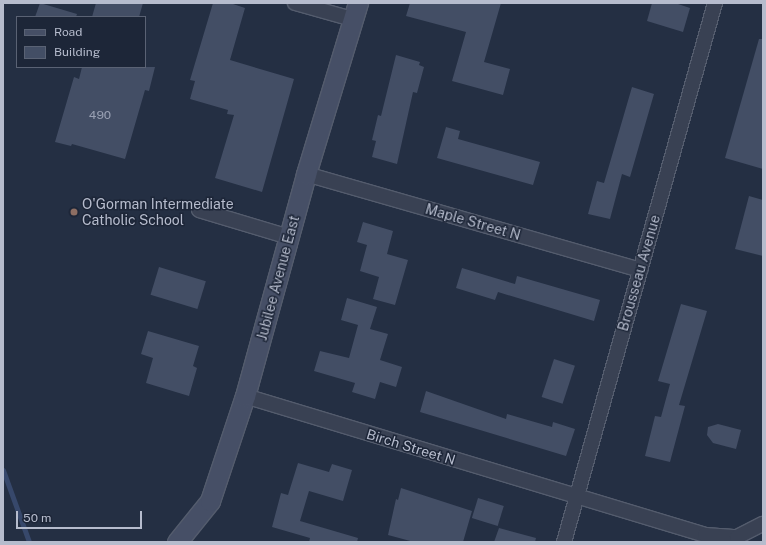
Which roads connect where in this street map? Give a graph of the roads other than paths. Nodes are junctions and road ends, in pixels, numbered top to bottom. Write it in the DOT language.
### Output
graph roads {
  1 [pos="295,3"];
  2 [pos="714,3"];
  3 [pos="355,11"];
  4 [pos="306,174"];
  5 [pos="199,210"];
  6 [pos="289,237"];
  7 [pos="640,270"];
  8 [pos="245,396"];
  9 [pos="577,497"];
  10 [pos="763,524"];
  11 [pos="177,542"];
  12 [pos="564,542"];
  1 -- 3 [label="street"];
  2 -- 7 [label="street, Brousseau Avenue"];
  3 -- 4 [label="main road, Jubilee Avenue East"];
  4 -- 6 [label="main road, Jubilee Avenue East"];
  4 -- 7 [label="street, Maple Street N"];
  5 -- 6 [label="street"];
  6 -- 8 [label="main road, Jubilee Avenue East"];
  7 -- 9 [label="street, Brousseau Avenue"];
  8 -- 9 [label="street, Birch Street N"];
  8 -- 11 [label="main road, Jubilee Avenue East"];
  9 -- 10 [label="street, Birch Street N"];
  9 -- 12 [label="street, Brousseau Avenue"];
}
